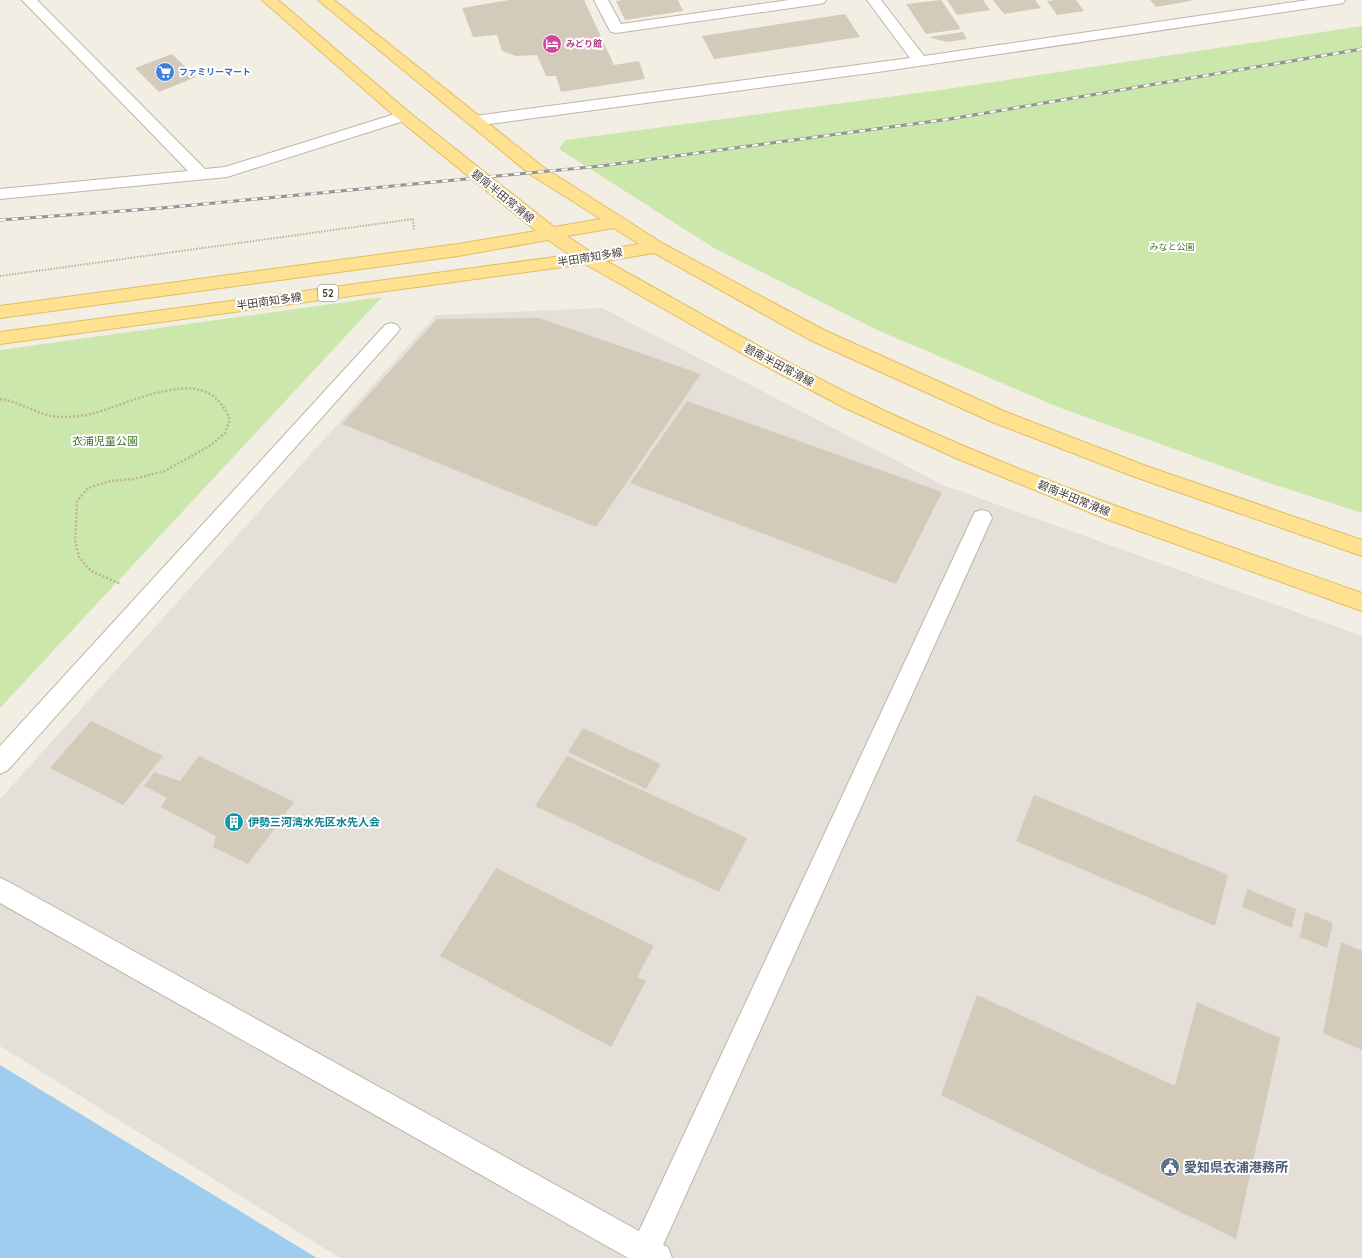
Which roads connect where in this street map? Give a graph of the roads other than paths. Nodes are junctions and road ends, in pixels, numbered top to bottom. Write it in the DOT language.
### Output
graph roads {
  1 [pos="29,0"];
  2 [pos="269,0"];
  3 [pos="325,0"];
  4 [pos="601,0"];
  5 [pos="819,0"];
  6 [pos="874,0"];
  7 [pos="1222,0"];
  8 [pos="1331,0"];
  9 [pos="1238,16"];
  10 [pos="919,60"];
  11 [pos="404,116"];
  12 [pos="475,120"];
  13 [pos="200,174"];
  14 [pos="0,194"];
  15 [pos="616,222"];
  16 [pos="551,234"];
  17 [pos="656,247"];
  18 [pos="588,258"];
  19 [pos="0,312"];
  20 [pos="391,329"];
  21 [pos="0,338"];
  22 [pos="982,518"];
  23 [pos="1362,548"];
  24 [pos="1362,602"];
  25 [pos="0,763"];
  26 [pos="0,890"];
  27 [pos="651,1255"];
  1 -- 13 [label="street"];
  2 -- 11 [label="main road, 碧南半田常滑線"];
  3 -- 12 [label="main road"];
  4 -- 5 [label="street"];
  6 -- 10 [label="street"];
  7 -- 9 [label="street"];
  8 -- 9 [label="street"];
  9 -- 10 [label="street"];
  10 -- 12 [label="street"];
  11 -- 13 [label="street"];
  11 -- 16 [label="main road, 碧南半田常滑線"];
  12 -- 15 [label="main road"];
  13 -- 14 [label="street"];
  15 -- 16 [label="main road, 52"];
  15 -- 17 [label="main road"];
  16 -- 18 [label="main road, 碧南半田常滑線"];
  16 -- 19 [label="main road, 52"];
  17 -- 18 [label="main road, 半田南知多線 / 52"];
  17 -- 23 [label="main road"];
  18 -- 21 [label="main road, 半田南知多線 / 52"];
  18 -- 24 [label="main road, 碧南半田常滑線"];
  20 -- 25 [label="street"];
  22 -- 27 [label="street"];
  26 -- 27 [label="street"];
}
